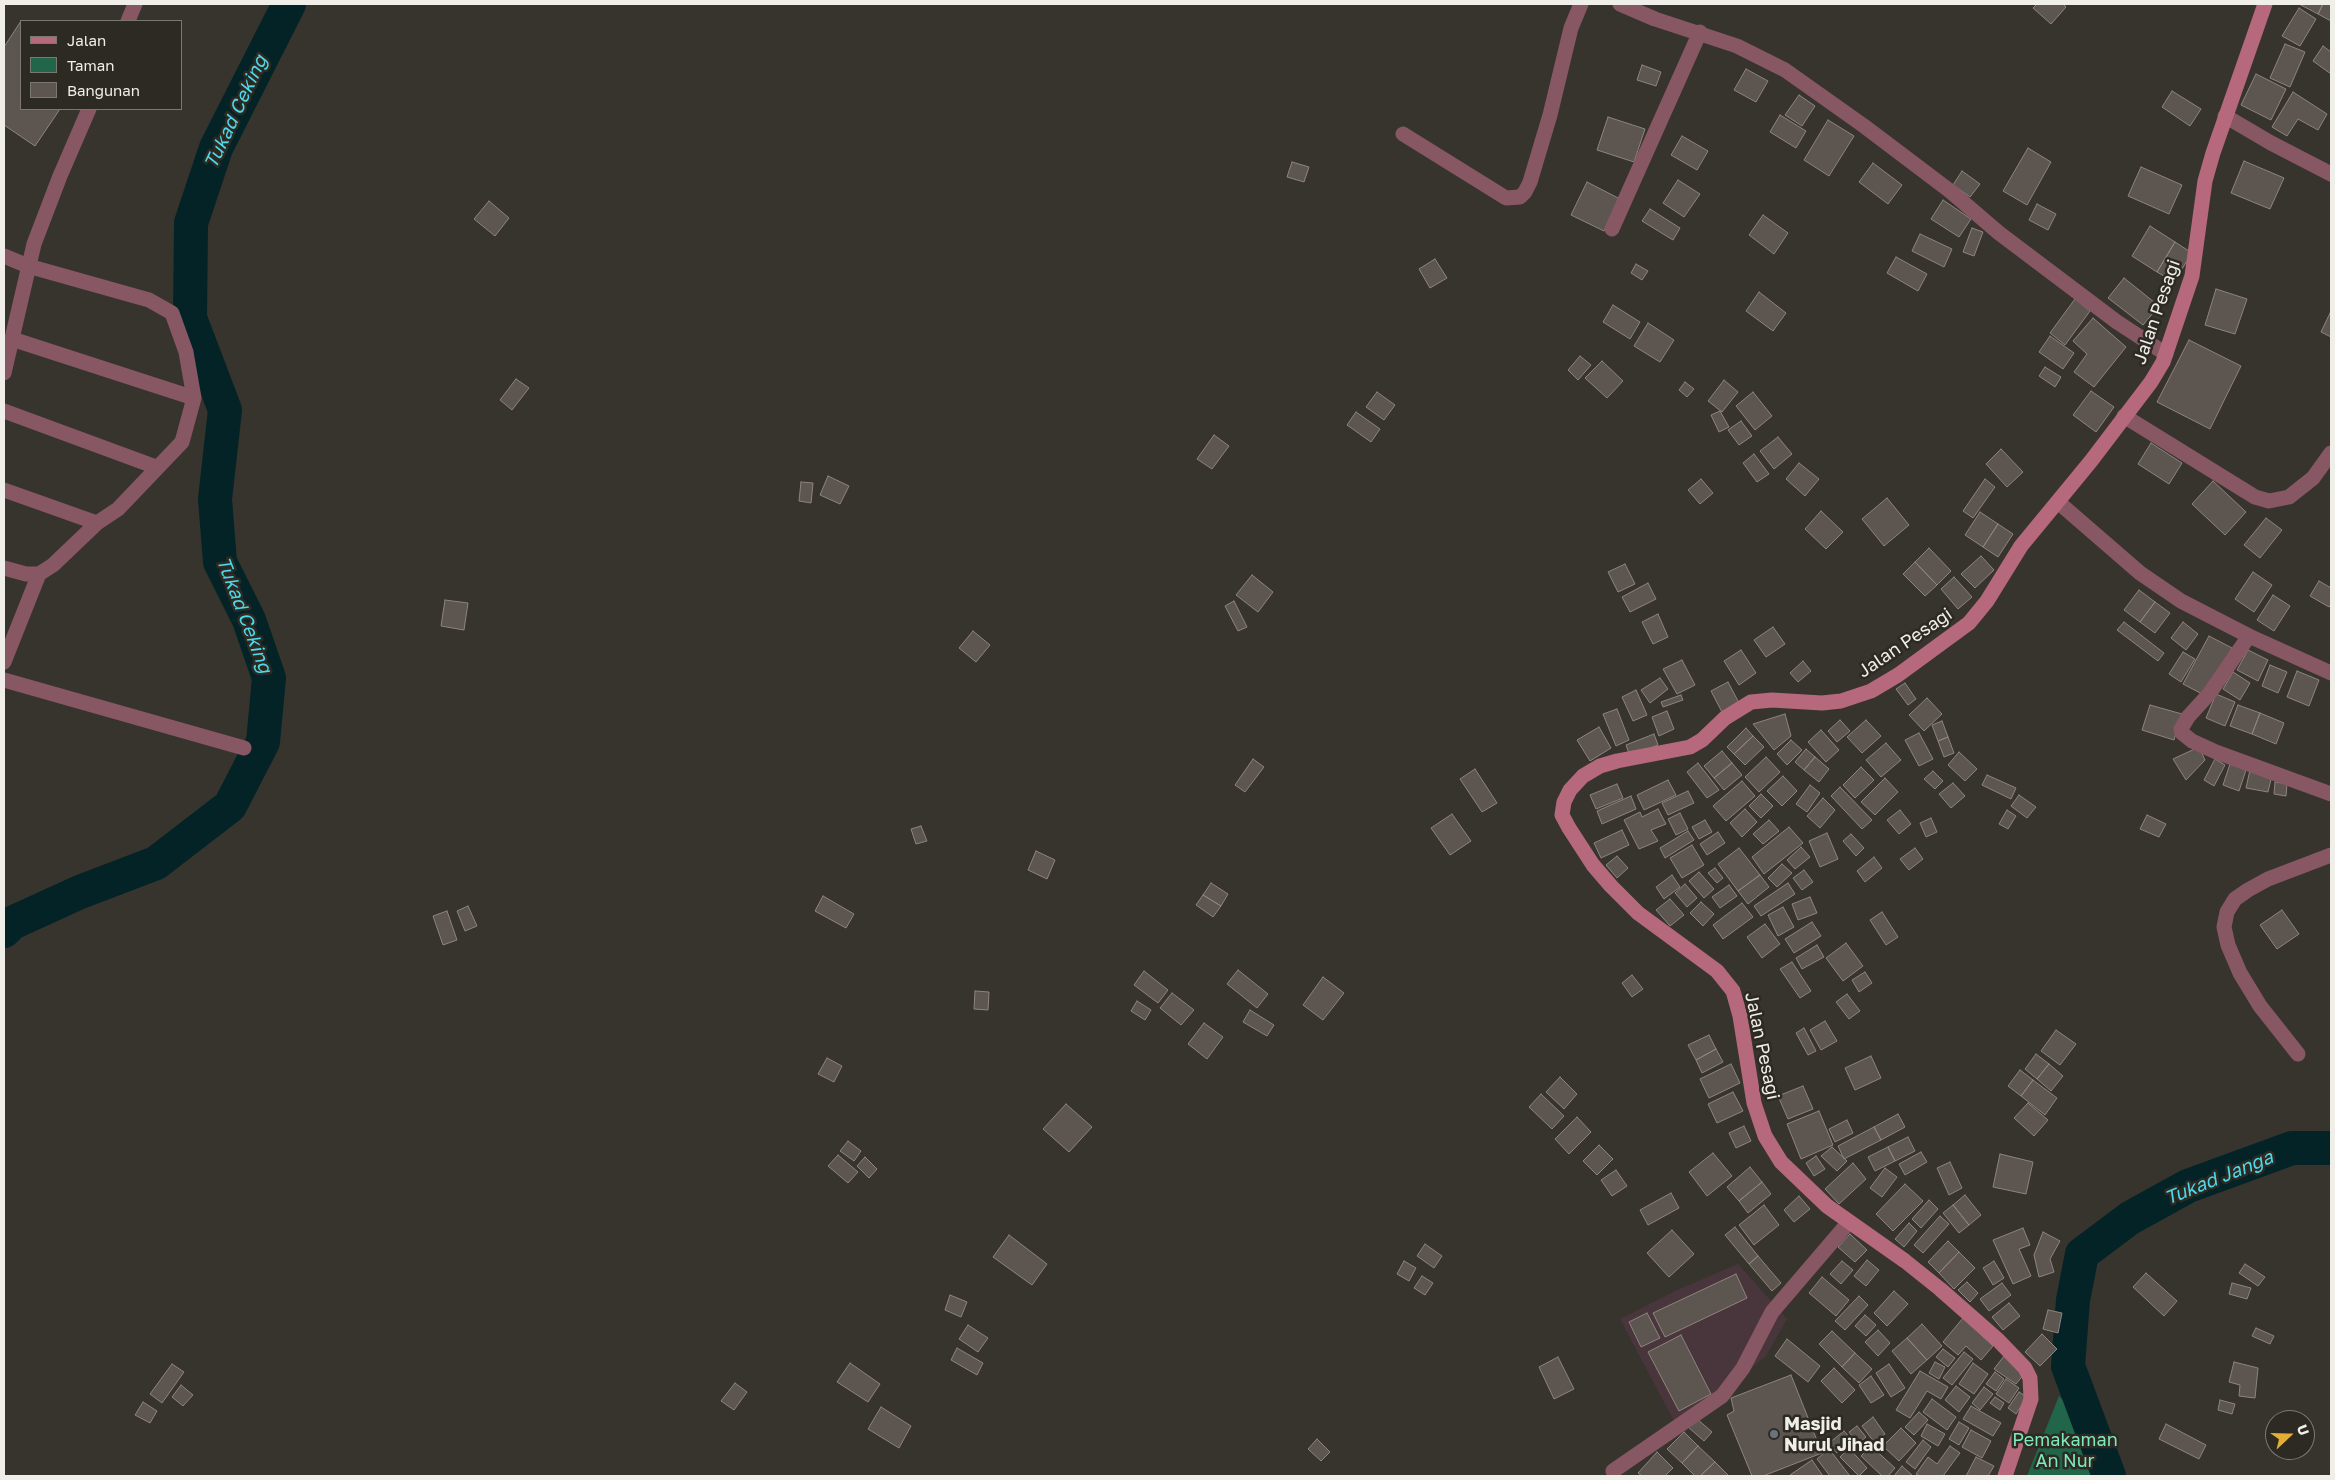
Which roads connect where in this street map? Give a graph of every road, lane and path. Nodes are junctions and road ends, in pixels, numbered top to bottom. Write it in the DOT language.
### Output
graph roads {
  1 [pos="135,4"];
  2 [pos="1581,4"];
  3 [pos="1620,4"];
  4 [pos="2265,4"];
  5 [pos="128,20"];
  6 [pos="1700,32"];
  7 [pos="89,110"];
  8 [pos="2225,116"];
  9 [pos="1403,134"];
  10 [pos="2331,174"];
  11 [pos="1612,229"];
  12 [pos="4,256"];
  13 [pos="28,266"];
  14 [pos="12,339"];
  15 [pos="2166,354"];
  16 [pos="4,373"];
  17 [pos="194,398"];
  18 [pos="4,411"];
  19 [pos="2124,416"];
  20 [pos="2331,453"];
  21 [pos="156,467"];
  22 [pos="4,490"];
  23 [pos="2058,502"];
  24 [pos="97,523"];
  25 [pos="4,568"];
  26 [pos="39,574"];
  27 [pos="2248,636"];
  28 [pos="4,662"];
  29 [pos="2331,673"];
  30 [pos="4,680"];
  31 [pos="244,748"];
  32 [pos="2331,794"];
  33 [pos="2331,854"];
  34 [pos="2298,1054"];
  35 [pos="1849,1222"];
  36 [pos="1613,1471"];
  37 [pos="2005,1476"];
  1 -- 5 [label="street"];
  2 -- 9 [label="street"];
  3 -- 6 [label="street"];
  4 -- 8 [label="street, Jalan Pesagi"];
  6 -- 11 [label="street"];
  6 -- 15 [label="street"];
  7 -- 13 [label="street"];
  8 -- 10 [label="street"];
  8 -- 15 [label="street, Jalan Pesagi"];
  12 -- 13 [label="street"];
  13 -- 14 [label="street"];
  13 -- 17 [label="street"];
  14 -- 16 [label="street"];
  14 -- 17 [label="street"];
  15 -- 19 [label="street, Jalan Pesagi"];
  17 -- 21 [label="street"];
  18 -- 21 [label="street"];
  19 -- 20 [label="street"];
  19 -- 23 [label="street, Jalan Pesagi"];
  21 -- 24 [label="street"];
  22 -- 24 [label="street"];
  23 -- 27 [label="street"];
  23 -- 35 [label="street, Jalan Pesagi"];
  24 -- 26 [label="street"];
  25 -- 26 [label="street"];
  26 -- 28 [label="street"];
  27 -- 29 [label="street"];
  27 -- 32 [label="street"];
  30 -- 31 [label="street"];
  33 -- 34 [label="street"];
  35 -- 36 [label="street"];
  35 -- 37 [label="street, Jalan Pesagi"];
}
